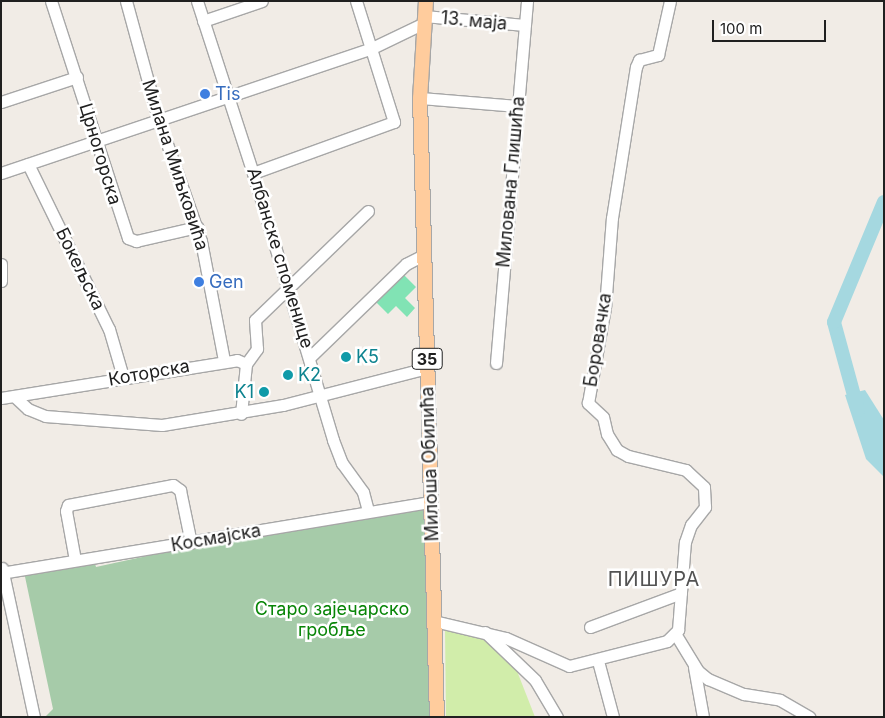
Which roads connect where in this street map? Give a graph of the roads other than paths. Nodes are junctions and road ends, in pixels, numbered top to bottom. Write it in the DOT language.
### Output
graph roads {
  1 [pos="51,1"];
  2 [pos="126,1"];
  3 [pos="197,1"];
  4 [pos="262,1"];
  5 [pos="356,1"];
  6 [pos="426,1"];
  7 [pos="527,1"];
  8 [pos="670,1"];
  9 [pos="424,20"];
  10 [pos="203,21"];
  11 [pos="525,25"];
  12 [pos="372,48"];
  13 [pos="77,77"];
  14 [pos="228,96"];
  15 [pos="420,98"];
  16 [pos="2,100"];
  17 [pos="518,106"];
  18 [pos="158,118"];
  19 [pos="97,141"];
  20 [pos="28,164"];
  21 [pos="1,173"];
  22 [pos="253,173"];
  23 [pos="368,211"];
  24 [pos="197,227"];
  25 [pos="424,255"];
  26 [pos="1,264"];
  27 [pos="2,281"];
  28 [pos="289,290"];
  29 [pos="310,357"];
  30 [pos="224,360"];
  31 [pos="496,363"];
  32 [pos="246,364"];
  33 [pos="427,368"];
  34 [pos="123,377"];
  35 [pos="320,395"];
  36 [pos="14,396"];
  37 [pos="1,398"];
  38 [pos="241,414"];
  39 [pos="430,502"];
  40 [pos="368,511"];
  41 [pos="191,543"];
  42 [pos="75,560"];
  43 [pos="2,571"];
  44 [pos="681,593"];
  45 [pos="434,621"];
  46 [pos="590,627"];
  47 [pos="486,632"];
  48 [pos="676,635"];
  49 [pos="598,661"];
  50 [pos="694,665"];
  51 [pos="34,717"];
  52 [pos="437,717"];
  53 [pos="557,717"];
  54 [pos="612,717"];
  55 [pos="703,717"];
  56 [pos="809,717"];
  1 -- 13 [label="street, Црногорска"];
  2 -- 18 [label="street, Милана Миљковића"];
  3 -- 10 [label="street, Албанске споменице"];
  4 -- 10 [label="street"];
  5 -- 12 [label="street"];
  6 -- 9 [label="main road, Милоша Обилића / 35"];
  7 -- 11 [label="street, Милована Глишића"];
  8 -- 44 [label="street, Боровачка"];
  9 -- 11 [label="street, 13. маја"];
  9 -- 12 [label="street"];
  9 -- 15 [label="main road, Милоша Обилића / 35"];
  10 -- 14 [label="street, Албанске споменице"];
  11 -- 17 [label="street, Милована Глишића"];
  12 -- 14 [label="street"];
  12 -- 22 [label="street"];
  13 -- 16 [label="street"];
  13 -- 19 [label="street, Црногорска"];
  14 -- 18 [label="street"];
  14 -- 22 [label="street, Албанске споменице"];
  15 -- 17 [label="street"];
  15 -- 25 [label="main road, Милоша Обилића / 35"];
  17 -- 31 [label="street, Милована Глишића"];
  18 -- 19 [label="street"];
  18 -- 24 [label="street, Милана Миљковића"];
  19 -- 20 [label="street"];
  19 -- 24 [label="street, Црногорска"];
  20 -- 21 [label="street"];
  20 -- 34 [label="street, Бокељска"];
  22 -- 28 [label="street, Албанске споменице"];
  23 -- 28 [label="street"];
  24 -- 30 [label="street, Милана Миљковића"];
  25 -- 29 [label="street"];
  25 -- 33 [label="main road, Милоша Обилића / 35"];
  26 -- 27 [label="street"];
  28 -- 29 [label="street, Албанске споменице"];
  28 -- 32 [label="street"];
  29 -- 35 [label="street, Албанске споменице"];
  30 -- 32 [label="street, Которска"];
  30 -- 34 [label="street, Которска"];
  32 -- 38 [label="street"];
  33 -- 35 [label="street"];
  33 -- 39 [label="main road, Милоша Обилића / 35"];
  34 -- 36 [label="street, Которска"];
  35 -- 38 [label="street"];
  35 -- 40 [label="street, Албанске споменице"];
  36 -- 37 [label="street, Которска"];
  36 -- 38 [label="street"];
  39 -- 40 [label="street, Космајска"];
  39 -- 45 [label="main road, Милоша Обилића / 35"];
  40 -- 41 [label="street, Космајска"];
  41 -- 42 [label="street, Космајска"];
  41 -- 42 [label="street"];
  42 -- 43 [label="street, Космајска"];
  43 -- 51 [label="street"];
  44 -- 46 [label="street"];
  44 -- 48 [label="street, Боровачка"];
  45 -- 47 [label="street"];
  45 -- 52 [label="main road, Милоша Обилића / 35"];
  47 -- 49 [label="street"];
  47 -- 53 [label="street"];
  48 -- 49 [label="street"];
  48 -- 50 [label="street"];
  49 -- 54 [label="street"];
  50 -- 55 [label="street"];
  50 -- 56 [label="street"];
}
